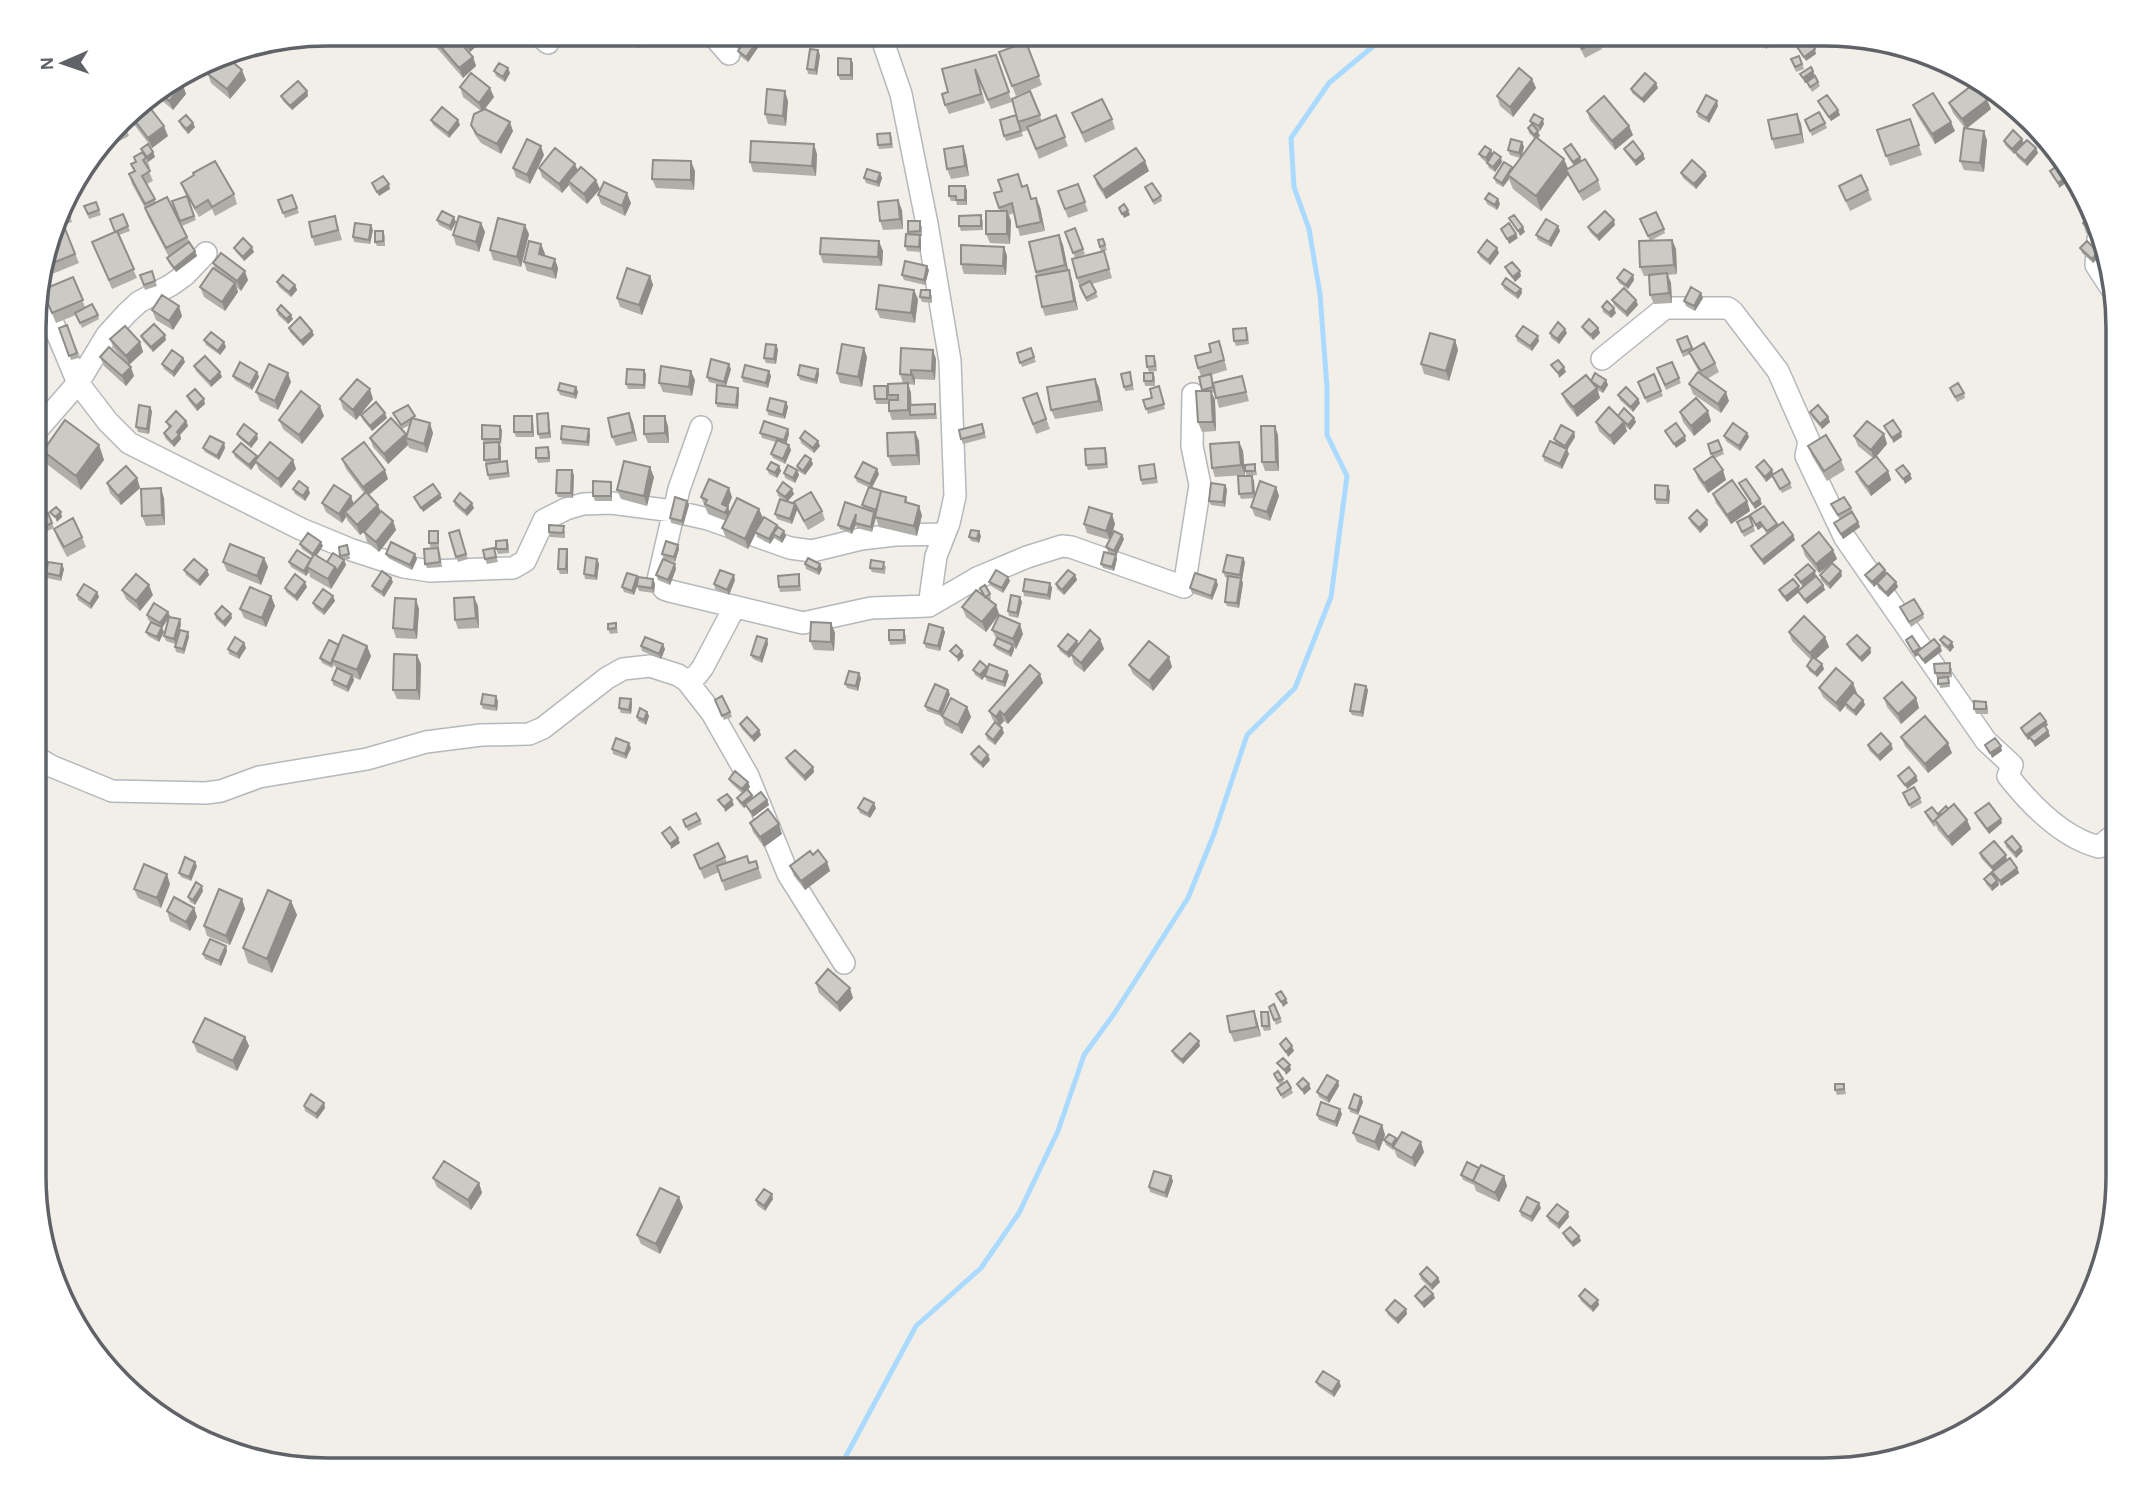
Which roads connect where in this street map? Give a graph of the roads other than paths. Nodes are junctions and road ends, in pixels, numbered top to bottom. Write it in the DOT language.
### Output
graph roads {
  1 [pos="722,46"];
  2 [pos="884,46"];
  3 [pos="729,54"];
  4 [pos="206,253"];
  5 [pos="46,307"];
  6 [pos="1602,359"];
  7 [pos="78,383"];
  8 [pos="1193,394"];
  9 [pos="46,420"];
  10 [pos="701,427"];
  11 [pos="673,511"];
  12 [pos="944,534"];
  13 [pos="929,606"];
  14 [pos="734,608"];
  15 [pos="687,681"];
  16 [pos="46,763"];
  17 [pos="2106,841"];
  18 [pos="844,963"];
  1 -- 3 [label="street"];
  2 -- 12 [label="street"];
  4 -- 7 [label="street"];
  5 -- 7 [label="street"];
  6 -- 17 [label="street"];
  7 -- 9 [label="street"];
  7 -- 11 [label="street"];
  8 -- 13 [label="street"];
  10 -- 11 [label="street"];
  11 -- 12 [label="street"];
  11 -- 14 [label="street"];
  12 -- 13 [label="street"];
  13 -- 14 [label="street"];
  14 -- 15 [label="street"];
  15 -- 16 [label="street"];
  15 -- 18 [label="street"];
}
